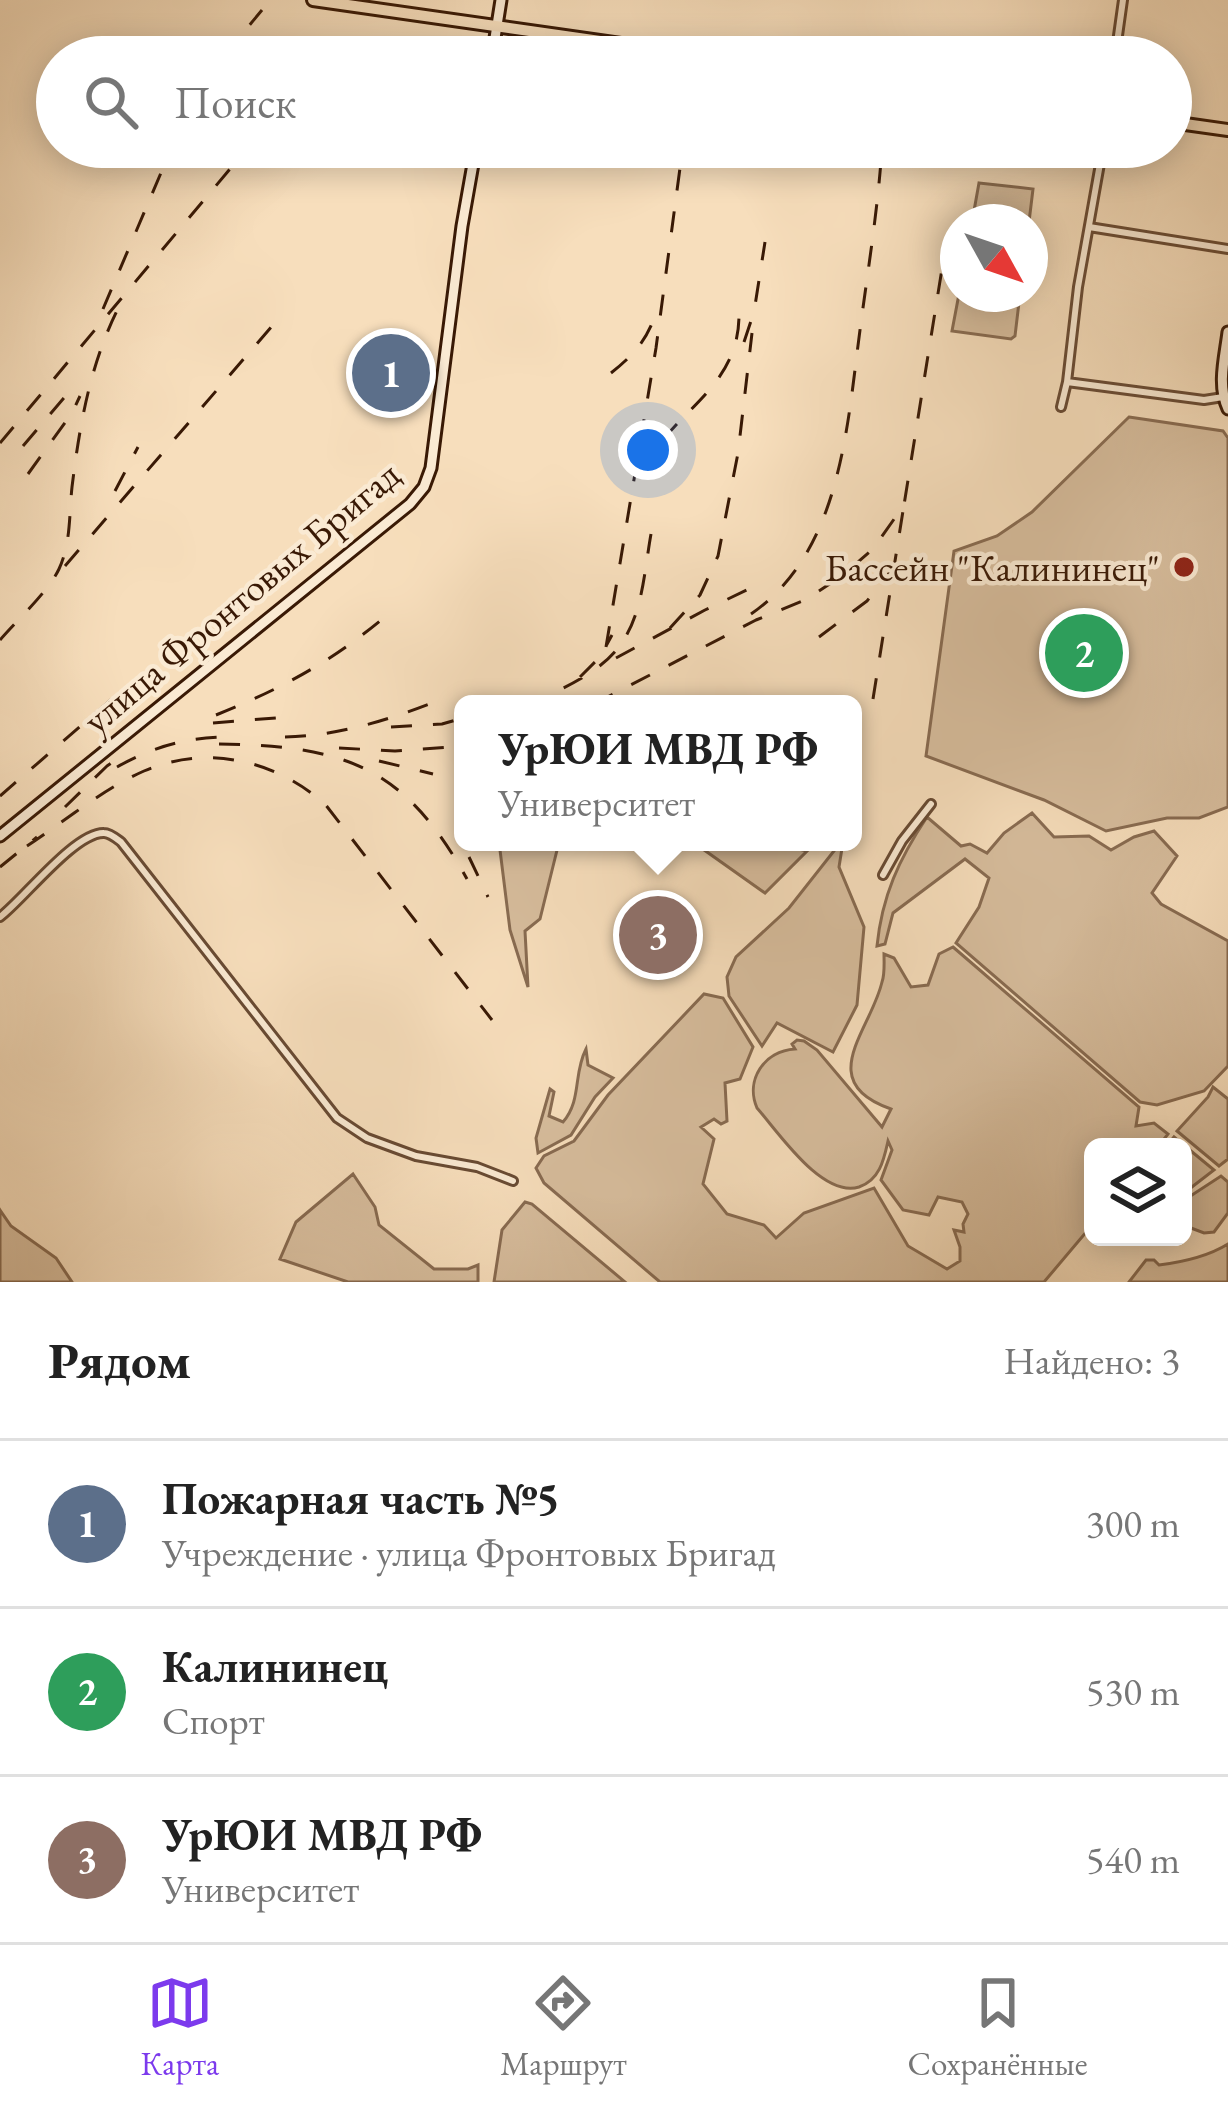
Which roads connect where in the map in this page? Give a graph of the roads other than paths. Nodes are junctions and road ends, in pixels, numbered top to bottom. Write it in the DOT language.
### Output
graph roads {
  1 [pos="313,0"];
  2 [pos="501,0"];
  3 [pos="1123,0"];
  4 [pos="498,26"];
  5 [pos="496,36"];
  6 [pos="567,36"];
  7 [pos="1118,36"];
  8 [pos="1192,125"];
  9 [pos="1228,130"];
  10 [pos="472,168"];
  11 [pos="1099,168"];
  12 [pos="1088,226"];
  13 [pos="1228,249"];
  14 [pos="1228,332"];
  15 [pos="1067,382"];
  16 [pos="1222,397"];
  17 [pos="1061,407"];
  18 [pos="1228,409"];
  19 [pos="931,804"];
  20 [pos="0,836"];
  21 [pos="883,875"];
  22 [pos="0,917"];
  23 [pos="513,1181"];
  1 -- 4 [label="main road"];
  2 -- 4 [label="main road"];
  3 -- 7 [label="street"];
  4 -- 5 [label="main road"];
  4 -- 6 [label="main road"];
  8 -- 9 [label="main road"];
  10 -- 20 [label="main road, улица Фронтовых Бригад"];
  11 -- 12 [label="street"];
  12 -- 13 [label="street"];
  12 -- 15 [label="street"];
  14 -- 16 [label="main road"];
  15 -- 16 [label="street"];
  15 -- 17 [label="street"];
  16 -- 18 [label="main road"];
  19 -- 21 [label="street"];
  22 -- 23 [label="street"];
}
